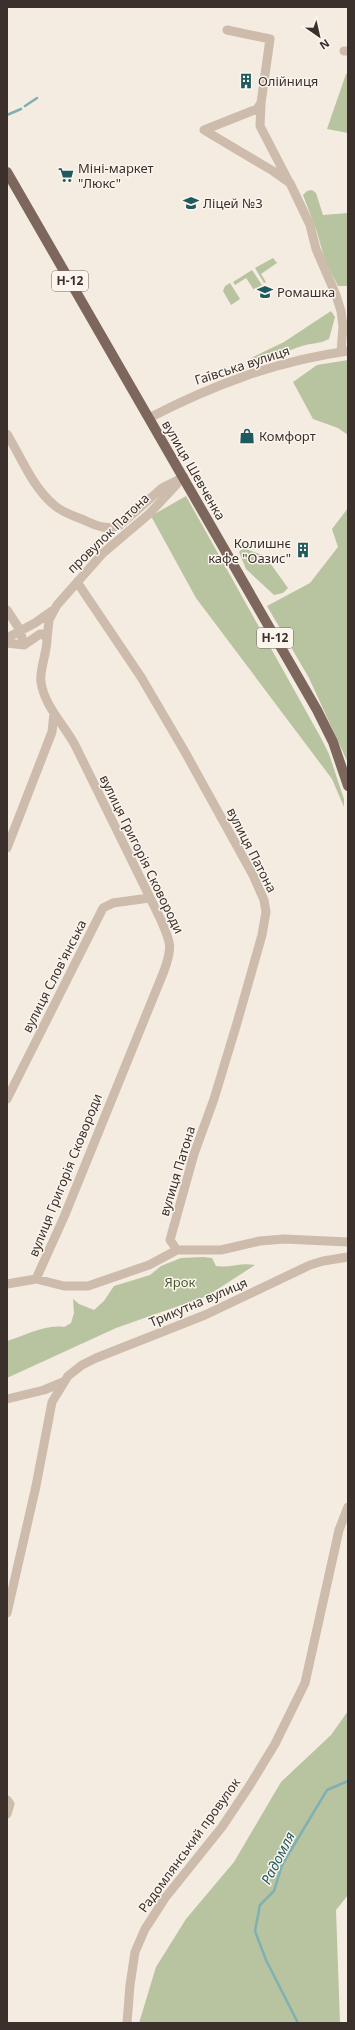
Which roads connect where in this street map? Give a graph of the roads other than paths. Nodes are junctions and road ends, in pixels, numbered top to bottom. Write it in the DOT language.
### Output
graph roads {
  1 [pos="227,30"];
  2 [pos="261,103"];
  3 [pos="7,172"];
  4 [pos="290,183"];
  5 [pos="348,342"];
  6 [pos="344,351"];
  7 [pos="148,418"];
  8 [pos="7,434"];
  9 [pos="184,477"];
  10 [pos="77,582"];
  11 [pos="7,610"];
  12 [pos="54,610"];
  13 [pos="20,630"];
  14 [pos="7,638"];
  15 [pos="47,639"];
  16 [pos="7,643"];
  17 [pos="24,644"];
  18 [pos="54,713"];
  19 [pos="348,786"];
  20 [pos="7,848"];
  21 [pos="149,898"];
  22 [pos="7,1099"];
  23 [pos="348,1242"];
  24 [pos="177,1250"];
  25 [pos="348,1257"];
  26 [pos="36,1279"];
  27 [pos="7,1284"];
  28 [pos="63,1382"];
  29 [pos="7,1398"];
  30 [pos="348,1507"];
  31 [pos="7,1613"];
  32 [pos="7,1800"];
  33 [pos="7,1814"];
  34 [pos="127,2023"];
  1 -- 2 [label="street"];
  2 -- 4 [label="street"];
  2 -- 4 [label="street"];
  3 -- 7 [label="main road, вулиця Шевченка / Н-12"];
  4 -- 6 [label="street"];
  5 -- 6 [label="street"];
  6 -- 7 [label="street, Гаївська вулиця"];
  7 -- 9 [label="main road, вулиця Шевченка / Н-12"];
  8 -- 9 [label="street"];
  9 -- 10 [label="street, провулок Патона"];
  9 -- 19 [label="main road, вулиця Шевченка / Н-12"];
  10 -- 12 [label="street, провулок Патона"];
  10 -- 24 [label="street, вулиця Патона"];
  11 -- 13 [label="street"];
  12 -- 13 [label="street, провулок Патона"];
  12 -- 15 [label="street, провулок Патона"];
  13 -- 14 [label="street, провулок Патона"];
  13 -- 17 [label="street"];
  15 -- 17 [label="street"];
  15 -- 18 [label="street, вулиця Григорія Сковороди"];
  16 -- 17 [label="street"];
  18 -- 20 [label="street"];
  18 -- 21 [label="street, вулиця Григорія Сковороди"];
  21 -- 22 [label="street, вулиця Слов'янська"];
  21 -- 26 [label="street, вулиця Григорія Сковороди"];
  23 -- 24 [label="street"];
  24 -- 26 [label="street"];
  25 -- 28 [label="street, Трикутна вулиця"];
  26 -- 27 [label="street"];
  28 -- 29 [label="street, Трикутна вулиця"];
  28 -- 31 [label="street, Трикутна вулиця"];
  30 -- 34 [label="street, Радомлянський провулок"];
  32 -- 33 [label="street"];
}
